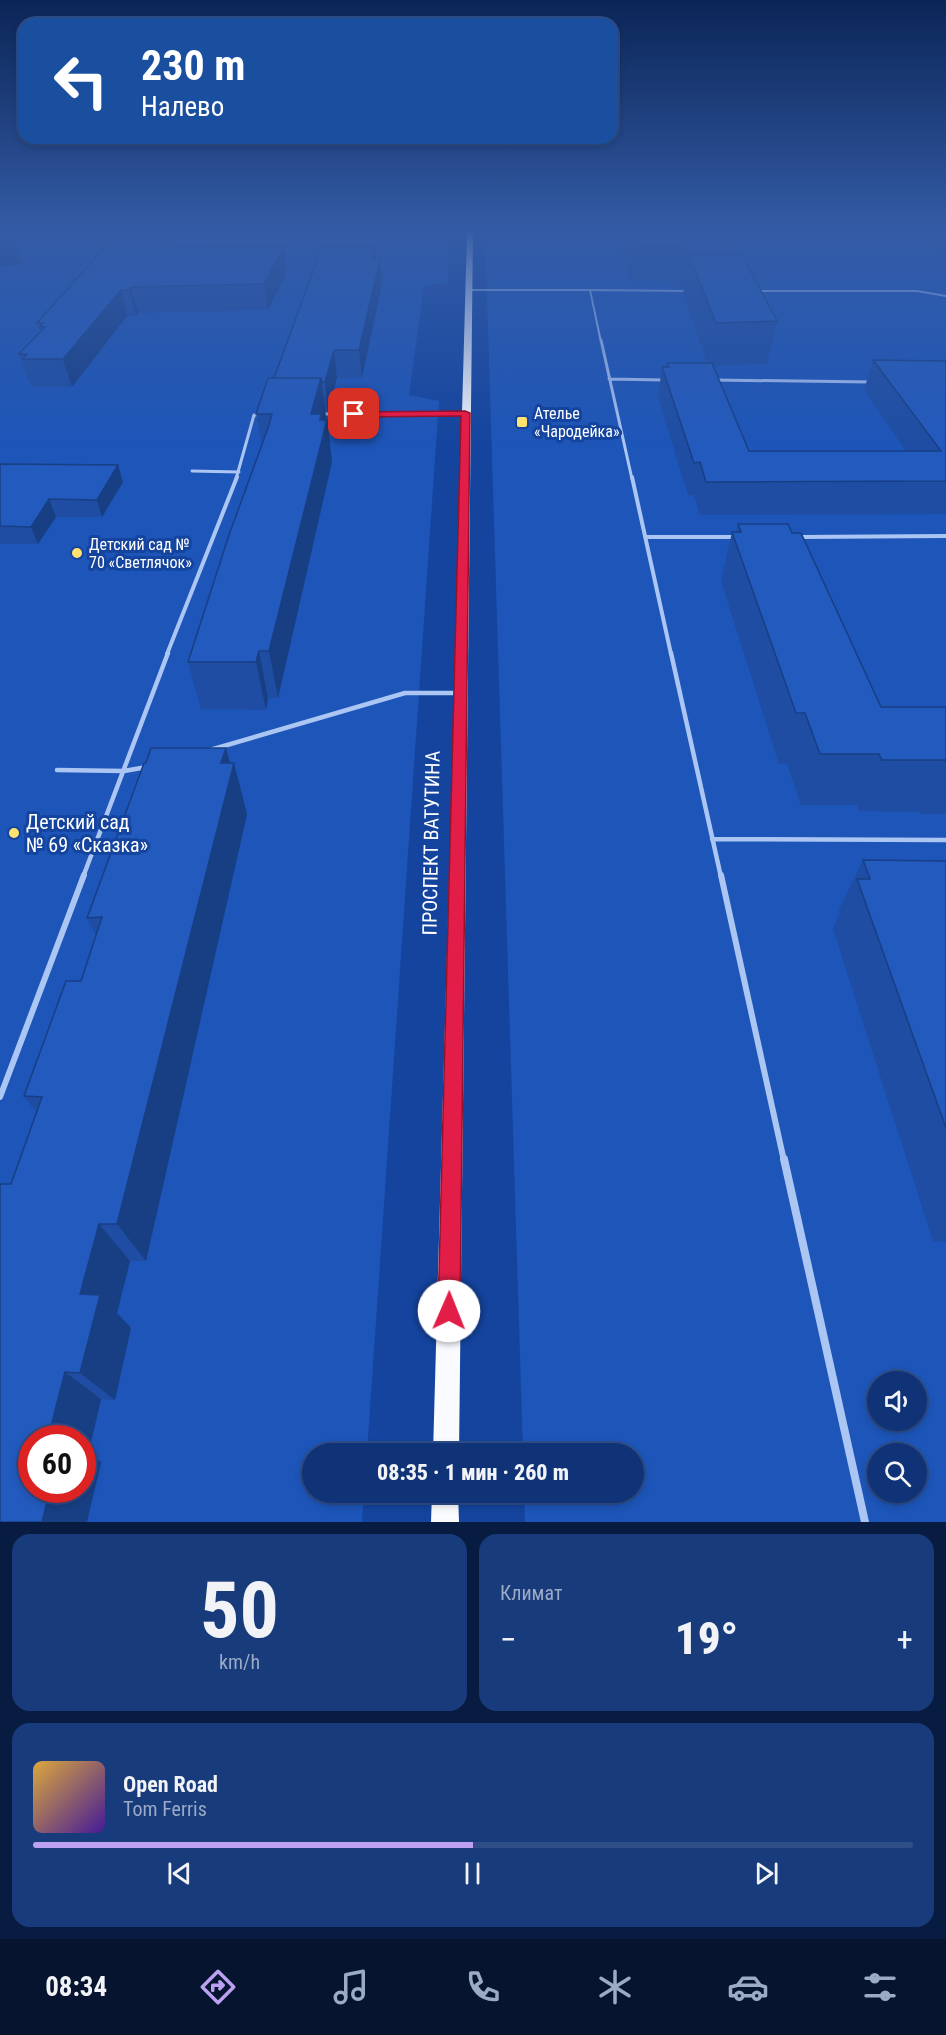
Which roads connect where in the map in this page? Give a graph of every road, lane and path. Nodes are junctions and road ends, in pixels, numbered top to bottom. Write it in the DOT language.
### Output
graph roads {
  1 [pos="469,304"];
  2 [pos="593,304"];
  3 [pos="609,379"];
  4 [pos="675,380"];
  5 [pos="711,380"];
  6 [pos="880,382"];
  7 [pos="465,413"];
  8 [pos="310,414"];
  9 [pos="267,415"];
  10 [pos="192,471"];
  11 [pos="239,472"];
  12 [pos="946,536"];
  13 [pos="645,537"];
  14 [pos="745,537"];
  15 [pos="790,537"];
  16 [pos="460,693"];
  17 [pos="208,750"];
  18 [pos="154,765"];
  19 [pos="57,770"];
  20 [pos="124,771"];
  21 [pos="712,839"];
  22 [pos="946,840"];
  23 [pos="0,1097"];
  24 [pos="446,1443"];
  25 [pos="445,1503"];
  26 [pos="445,1522"];
  27 [pos="866,1522"];
  1 -- 7 [label="main road, ПРОСПЕКТ ВАТУТИНА"];
  2 -- 3 [label="lane"];
  3 -- 4 [label="lane"];
  3 -- 13 [label="lane"];
  5 -- 6 [label="lane"];
  7 -- 8 [label="lane"];
  7 -- 16 [label="main road, ПРОСПЕКТ ВАТУТИНА"];
  9 -- 11 [label="lane"];
  10 -- 11 [label="lane"];
  11 -- 20 [label="lane"];
  12 -- 15 [label="lane"];
  13 -- 14 [label="lane"];
  13 -- 21 [label="lane"];
  16 -- 17 [label="lane"];
  16 -- 24 [label="main road, ПРОСПЕКТ ВАТУТИНА"];
  18 -- 20 [label="lane"];
  19 -- 20 [label="lane"];
  20 -- 23 [label="lane"];
  21 -- 22 [label="lane"];
  21 -- 27 [label="lane"];
  25 -- 26 [label="main road"];
}
